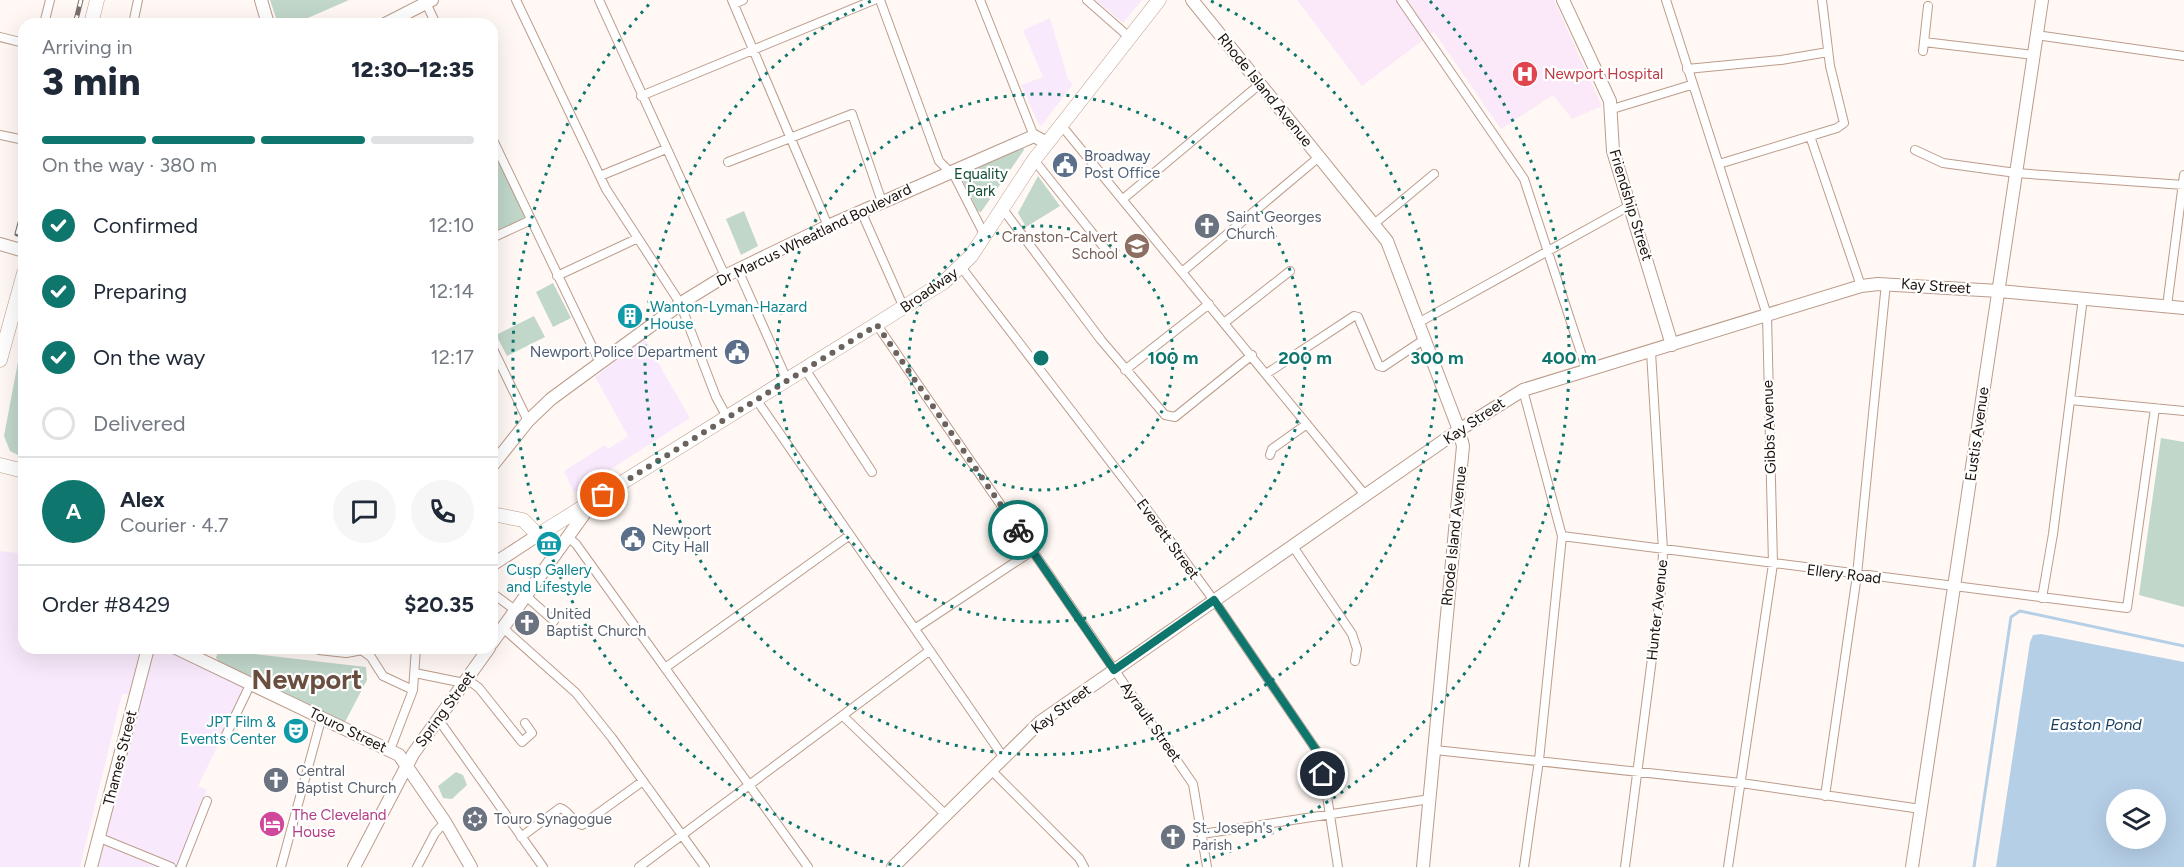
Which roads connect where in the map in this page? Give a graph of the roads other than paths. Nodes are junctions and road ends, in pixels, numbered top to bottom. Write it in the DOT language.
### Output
graph roads {
  1 [pos="50,0"];
  2 [pos="97,0"];
  3 [pos="138,0"];
  4 [pos="261,0"];
  5 [pos="516,0"];
  6 [pos="599,0"];
  7 [pos="743,0"];
  8 [pos="874,0"];
  9 [pos="880,0"];
  10 [pos="980,0"];
  11 [pos="1087,0"];
  12 [pos="1159,0"];
  13 [pos="1192,0"];
  14 [pos="1401,0"];
  15 [pos="1563,0"];
  16 [pos="1666,0"];
  17 [pos="1822,0"];
  18 [pos="2042,0"];
  19 [pos="429,2"];
  20 [pos="733,2"];
  21 [pos="1928,6"];
  22 [pos="46,18"];
  23 [pos="92,18"];
  24 [pos="134,18"];
  25 [pos="266,18"];
  26 [pos="397,18"];
  27 [pos="434,18"];
  28 [pos="2036,35"];
  29 [pos="0,37"];
  30 [pos="1130,37"];
  31 [pos="18,42"];
  32 [pos="752,49"];
  33 [pos="1828,52"];
  34 [pos="2034,55"];
  35 [pos="2184,56"];
  36 [pos="1687,69"];
  37 [pos="1260,84"];
  38 [pos="1691,85"];
  39 [pos="641,96"];
  40 [pos="1610,110"];
  41 [pos="1061,125"];
  42 [pos="0,135"];
  43 [pos="791,136"];
  44 [pos="1810,136"];
  45 [pos="18,139"];
  46 [pos="1041,140"];
  47 [pos="666,149"];
  48 [pos="1916,150"];
  49 [pos="498,151"];
  50 [pos="1319,157"];
  51 [pos="1034,160"];
  52 [pos="728,162"];
  53 [pos="1719,164"];
  54 [pos="949,172"];
  55 [pos="2016,172"];
  56 [pos="1434,174"];
  57 [pos="2184,175"];
  58 [pos="600,176"];
  59 [pos="2183,185"];
  60 [pos="1123,199"];
  61 [pos="882,202"];
  62 [pos="1631,205"];
  63 [pos="1002,208"];
  64 [pos="861,212"];
  65 [pos="531,220"];
  66 [pos="1374,224"];
  67 [pos="828,226"];
  68 [pos="498,235"];
  69 [pos="985,236"];
  70 [pos="636,239"];
  71 [pos="0,244"];
  72 [pos="18,249"];
  73 [pos="1549,250"];
  74 [pos="1110,255"];
  75 [pos="962,267"];
  76 [pos="738,270"];
  77 [pos="1290,271"];
  78 [pos="1182,272"];
  79 [pos="557,276"];
  80 [pos="725,276"];
  81 [pos="1886,283"];
  82 [pos="1861,286"];
  83 [pos="1999,291"];
  84 [pos="18,295"];
  85 [pos="2083,298"];
  86 [pos="680,303"];
  87 [pos="1209,304"];
  88 [pos="2167,306"];
  89 [pos="904,308"];
  90 [pos="2184,308"];
  91 [pos="1767,315"];
  92 [pos="1224,323"];
  93 [pos="1418,323"];
  94 [pos="877,325"];
  95 [pos="1425,339"];
  96 [pos="1672,345"];
  97 [pos="1651,352"];
  98 [pos="1252,355"];
  99 [pos="498,359"];
  100 [pos="0,360"];
  101 [pos="600,363"];
  102 [pos="805,369"];
  103 [pos="1125,370"];
  104 [pos="1587,370"];
  105 [pos="1266,374"];
  106 [pos="785,375"];
  107 [pos="1523,390"];
  108 [pos="756,399"];
  109 [pos="2070,400"];
  110 [pos="2155,408"];
  111 [pos="2184,411"];
  112 [pos="727,417"];
  113 [pos="528,421"];
  114 [pos="1307,424"];
  115 [pos="1460,430"];
  116 [pos="1270,455"];
  117 [pos="498,458"];
  118 [pos="0,465"];
  119 [pos="18,470"];
  120 [pos="872,472"];
  121 [pos="1365,495"];
  122 [pos="593,501"];
  123 [pos="498,514"];
  124 [pos="538,535"];
  125 [pos="850,535"];
  126 [pos="1562,536"];
  127 [pos="567,537"];
  128 [pos="1292,545"];
  129 [pos="1663,550"];
  130 [pos="1032,551"];
  131 [pos="498,561"];
  132 [pos="1773,564"];
  133 [pos="1857,575"];
  134 [pos="1954,588"];
  135 [pos="526,596"];
  136 [pos="498,597"];
  137 [pos="2042,598"];
  138 [pos="1214,600"];
  139 [pos="515,610"];
  140 [pos="554,621"];
  141 [pos="503,628"];
  142 [pos="916,628"];
  143 [pos="498,635"];
  144 [pos="929,651"];
  145 [pos="146,654"];
  146 [pos="188,654"];
  147 [pos="201,654"];
  148 [pos="368,654"];
  149 [pos="416,654"];
  150 [pos="485,654"];
  151 [pos="1356,661"];
  152 [pos="205,662"];
  153 [pos="664,668"];
  154 [pos="1114,670"];
  155 [pos="416,673"];
  156 [pos="465,681"];
  157 [pos="251,683"];
  158 [pos="413,690"];
  159 [pos="322,716"];
  160 [pos="843,716"];
  161 [pos="438,719"];
  162 [pos="525,723"];
  163 [pos="226,735"];
  164 [pos="390,750"];
  165 [pos="1435,750"];
  166 [pos="1004,758"];
  167 [pos="1539,760"];
  168 [pos="408,767"];
  169 [pos="991,770"];
  170 [pos="1639,771"];
  171 [pos="643,781"];
  172 [pos="1741,783"];
  173 [pos="749,785"];
  174 [pos="1825,796"];
  175 [pos="1430,799"];
  176 [pos="207,801"];
  177 [pos="1921,809"];
  178 [pos="945,814"];
  179 [pos="1330,815"];
  180 [pos="445,822"];
  181 [pos="1202,834"];
  182 [pos="682,835"];
  183 [pos="521,837"];
  184 [pos="100,838"];
  185 [pos="91,867"];
  186 [pos="171,867"];
  187 [pos="181,867"];
  188 [pos="281,867"];
  189 [pos="354,867"];
  190 [pos="417,867"];
  191 [pos="471,867"];
  192 [pos="543,867"];
  193 [pos="639,867"];
  194 [pos="705,867"];
  195 [pos="808,867"];
  196 [pos="893,867"];
  197 [pos="1084,867"];
  198 [pos="1207,867"];
  199 [pos="1338,867"];
  200 [pos="1423,867"];
  201 [pos="1524,867"];
  202 [pos="1625,867"];
  203 [pos="1728,867"];
  204 [pos="1912,867"];
  1 -- 22 [label="street"];
  2 -- 23 [label="main road"];
  3 -- 24 [label="street"];
  4 -- 25 [label="street"];
  5 -- 58 [label="street"];
  6 -- 39 [label="street"];
  7 -- 20 [label="street"];
  8 -- 32 [label="street"];
  9 -- 54 [label="street"];
  10 -- 46 [label="street"];
  11 -- 30 [label="street"];
  12 -- 30 [label="main road, Broadway"];
  13 -- 37 [label="street, Rhode Island Avenue"];
  14 -- 73 [label="street"];
  15 -- 40 [label="street, Friendship Street"];
  16 -- 36 [label="street, Gibbs Avenue"];
  17 -- 33 [label="street"];
  18 -- 28 [label="street, Eustis Avenue"];
  19 -- 26 [label="street"];
  19 -- 27 [label="street"];
  20 -- 32 [label="street"];
  21 -- 34 [label="street"];
  28 -- 34 [label="street, Eustis Avenue"];
  28 -- 35 [label="street"];
  29 -- 31 [label="street"];
  30 -- 41 [label="main road, Broadway"];
  32 -- 39 [label="street"];
  32 -- 43 [label="street"];
  33 -- 36 [label="street"];
  33 -- 44 [label="street"];
  34 -- 55 [label="street, Eustis Avenue"];
  36 -- 38 [label="street, Gibbs Avenue"];
  37 -- 50 [label="street, Rhode Island Avenue"];
  37 -- 60 [label="street"];
  38 -- 40 [label="street"];
  38 -- 53 [label="street, Gibbs Avenue"];
  39 -- 47 [label="street"];
  40 -- 62 [label="street, Friendship Street"];
  41 -- 46 [label="main road, Broadway"];
  41 -- 60 [label="street"];
  42 -- 45 [label="street"];
  43 -- 52 [label="street"];
  43 -- 61 [label="street"];
  43 -- 67 [label="street"];
  44 -- 53 [label="street"];
  44 -- 82 [label="street"];
  46 -- 51 [label="main road, Broadway"];
  46 -- 54 [label="street, Dr Marcus Wheatland Boulevard"];
  47 -- 58 [label="street"];
  47 -- 80 [label="street"];
  48 -- 55 [label="street"];
  49 -- 65 [label="street"];
  50 -- 66 [label="street, Rhode Island Avenue"];
  50 -- 78 [label="street"];
  51 -- 63 [label="main road, Broadway"];
  51 -- 74 [label="street"];
  53 -- 91 [label="street, Gibbs Avenue"];
  54 -- 61 [label="street, Dr Marcus Wheatland Boulevard"];
  54 -- 69 [label="street"];
  55 -- 59 [label="street"];
  55 -- 83 [label="street, Eustis Avenue"];
  56 -- 66 [label="street"];
  57 -- 59 [label="street"];
  58 -- 70 [label="street"];
  59 -- 88 [label="street"];
  60 -- 78 [label="street"];
  61 -- 64 [label="street, Dr Marcus Wheatland Boulevard"];
  62 -- 73 [label="street"];
  62 -- 96 [label="street, Friendship Street"];
  63 -- 69 [label="main road, Broadway"];
  63 -- 103 [label="street"];
  64 -- 67 [label="street, Dr Marcus Wheatland Boulevard"];
  64 -- 89 [label="street"];
  65 -- 68 [label="street"];
  65 -- 79 [label="street"];
  66 -- 93 [label="street, Rhode Island Avenue"];
  67 -- 76 [label="street, Dr Marcus Wheatland Boulevard"];
  69 -- 75 [label="main road, Broadway"];
  70 -- 79 [label="street"];
  70 -- 86 [label="street"];
  71 -- 72 [label="street"];
  73 -- 93 [label="street"];
  73 -- 104 [label="street"];
  75 -- 89 [label="main road, Broadway"];
  75 -- 138 [label="street, Everett Street"];
  76 -- 80 [label="street, Dr Marcus Wheatland Boulevard"];
  76 -- 106 [label="street"];
  77 -- 92 [label="street"];
  78 -- 87 [label="street"];
  79 -- 101 [label="street"];
  80 -- 86 [label="street, Dr Marcus Wheatland Boulevard"];
  81 -- 82 [label="street, Kay Street"];
  81 -- 83 [label="street, Kay Street"];
  81 -- 133 [label="street"];
  82 -- 91 [label="street, Kay Street"];
  83 -- 85 [label="street, Kay Street"];
  83 -- 134 [label="street, Eustis Avenue"];
  84 -- 100 [label="main road"];
  85 -- 88 [label="street, Kay Street"];
  85 -- 109 [label="street"];
  86 -- 101 [label="street, Dr Marcus Wheatland Boulevard"];
  86 -- 112 [label="street"];
  87 -- 92 [label="street"];
  87 -- 103 [label="street"];
  88 -- 90 [label="street, Kay Street"];
  89 -- 94 [label="main road, Broadway"];
  91 -- 96 [label="street, Kay Street"];
  91 -- 132 [label="street, Gibbs Avenue"];
  92 -- 98 [label="street"];
  93 -- 95 [label="street, Rhode Island Avenue"];
  94 -- 102 [label="main road, Broadway"];
  94 -- 130 [label="street, Ayrault Street"];
  95 -- 105 [label="street"];
  95 -- 115 [label="street, Rhode Island Avenue"];
  96 -- 97 [label="street, Kay Street"];
  97 -- 104 [label="street, Kay Street"];
  97 -- 129 [label="street, Hunter Avenue"];
  98 -- 103 [label="street"];
  98 -- 105 [label="street"];
  99 -- 113 [label="street"];
  101 -- 113 [label="street, Dr Marcus Wheatland Boulevard"];
  102 -- 106 [label="main road, Broadway"];
  102 -- 120 [label="street"];
  104 -- 107 [label="street, Kay Street"];
  105 -- 114 [label="street"];
  106 -- 108 [label="main road, Broadway"];
  107 -- 115 [label="street, Kay Street"];
  107 -- 126 [label="street"];
  108 -- 112 [label="main road, Broadway"];
  108 -- 125 [label="street"];
  109 -- 110 [label="street"];
  109 -- 137 [label="street"];
  110 -- 111 [label="street"];
  110 -- 137 [label="street, Ellery Road"];
  112 -- 122 [label="main road, Broadway"];
  113 -- 117 [label="street, Dr Marcus Wheatland Boulevard"];
  114 -- 116 [label="street"];
  114 -- 121 [label="street"];
  115 -- 121 [label="street, Kay Street"];
  115 -- 165 [label="street, Rhode Island Avenue"];
  118 -- 119 [label="main road"];
  121 -- 128 [label="street, Kay Street"];
  122 -- 124 [label="main road, Broadway"];
  122 -- 127 [label="street"];
  123 -- 124 [label="main road"];
  124 -- 131 [label="street, Broadway"];
  125 -- 142 [label="street"];
  125 -- 153 [label="street"];
  126 -- 129 [label="street, Ellery Road"];
  126 -- 167 [label="street"];
  127 -- 135 [label="street"];
  127 -- 153 [label="street"];
  128 -- 138 [label="street, Kay Street"];
  128 -- 151 [label="street"];
  129 -- 132 [label="street, Ellery Road"];
  129 -- 170 [label="street, Hunter Avenue"];
  130 -- 142 [label="street"];
  130 -- 154 [label="street, Ayrault Street"];
  132 -- 133 [label="street, Ellery Road"];
  132 -- 172 [label="street, Gibbs Avenue"];
  133 -- 134 [label="street, Ellery Road"];
  133 -- 174 [label="street"];
  134 -- 137 [label="street, Ellery Road"];
  134 -- 177 [label="street, Eustis Avenue"];
  135 -- 139 [label="street"];
  135 -- 140 [label="street"];
  136 -- 139 [label="street"];
  138 -- 154 [label="street, Kay Street"];
  138 -- 179 [label="street, Everett Street"];
  139 -- 141 [label="street"];
  141 -- 143 [label="street"];
  141 -- 171 [label="street"];
  142 -- 144 [label="street"];
  144 -- 160 [label="street"];
  144 -- 166 [label="street"];
  145 -- 184 [label="street, Thames Street"];
  146 -- 152 [label="street, Touro Street"];
  147 -- 152 [label="street"];
  148 -- 158 [label="street"];
  149 -- 155 [label="street"];
  150 -- 156 [label="street, Spring Street"];
  152 -- 157 [label="street, Touro Street"];
  153 -- 173 [label="street"];
  154 -- 166 [label="street, Kay Street"];
  154 -- 181 [label="street, Ayrault Street"];
  155 -- 156 [label="street"];
  155 -- 158 [label="street"];
  156 -- 161 [label="street, Spring Street"];
  156 -- 162 [label="street"];
  157 -- 159 [label="street, Touro Street"];
  157 -- 163 [label="street"];
  158 -- 164 [label="street"];
  159 -- 164 [label="street, Touro Street"];
  159 -- 188 [label="street"];
  160 -- 173 [label="street"];
  160 -- 178 [label="street"];
  161 -- 168 [label="street, Spring Street"];
  161 -- 183 [label="street"];
  164 -- 168 [label="street, Touro Street"];
  165 -- 167 [label="street"];
  165 -- 175 [label="street, Rhode Island Avenue"];
  166 -- 169 [label="street, Kay Street"];
  167 -- 170 [label="street"];
  167 -- 201 [label="street"];
  168 -- 180 [label="street, Touro Street"];
  168 -- 189 [label="street, Spring Street"];
  169 -- 178 [label="street, Kay Street"];
  169 -- 197 [label="street"];
  170 -- 172 [label="street"];
  170 -- 202 [label="street, Hunter Avenue"];
  171 -- 182 [label="street"];
  171 -- 183 [label="street"];
  172 -- 174 [label="street"];
  172 -- 203 [label="street, Gibbs Avenue"];
  173 -- 182 [label="street"];
  173 -- 195 [label="street"];
  174 -- 177 [label="street"];
  175 -- 179 [label="street"];
  175 -- 200 [label="street, Rhode Island Avenue"];
  176 -- 187 [label="street"];
  177 -- 204 [label="street, Eustis Avenue"];
  178 -- 196 [label="street, Kay Street"];
  179 -- 181 [label="street"];
  179 -- 199 [label="street, Everett Street"];
  180 -- 190 [label="street"];
  180 -- 191 [label="street, Touro Street"];
  181 -- 198 [label="street, Ayrault Street"];
  182 -- 193 [label="street"];
  182 -- 194 [label="street"];
  183 -- 192 [label="street"];
  184 -- 185 [label="street, Thames Street"];
  184 -- 186 [label="street"];
}
